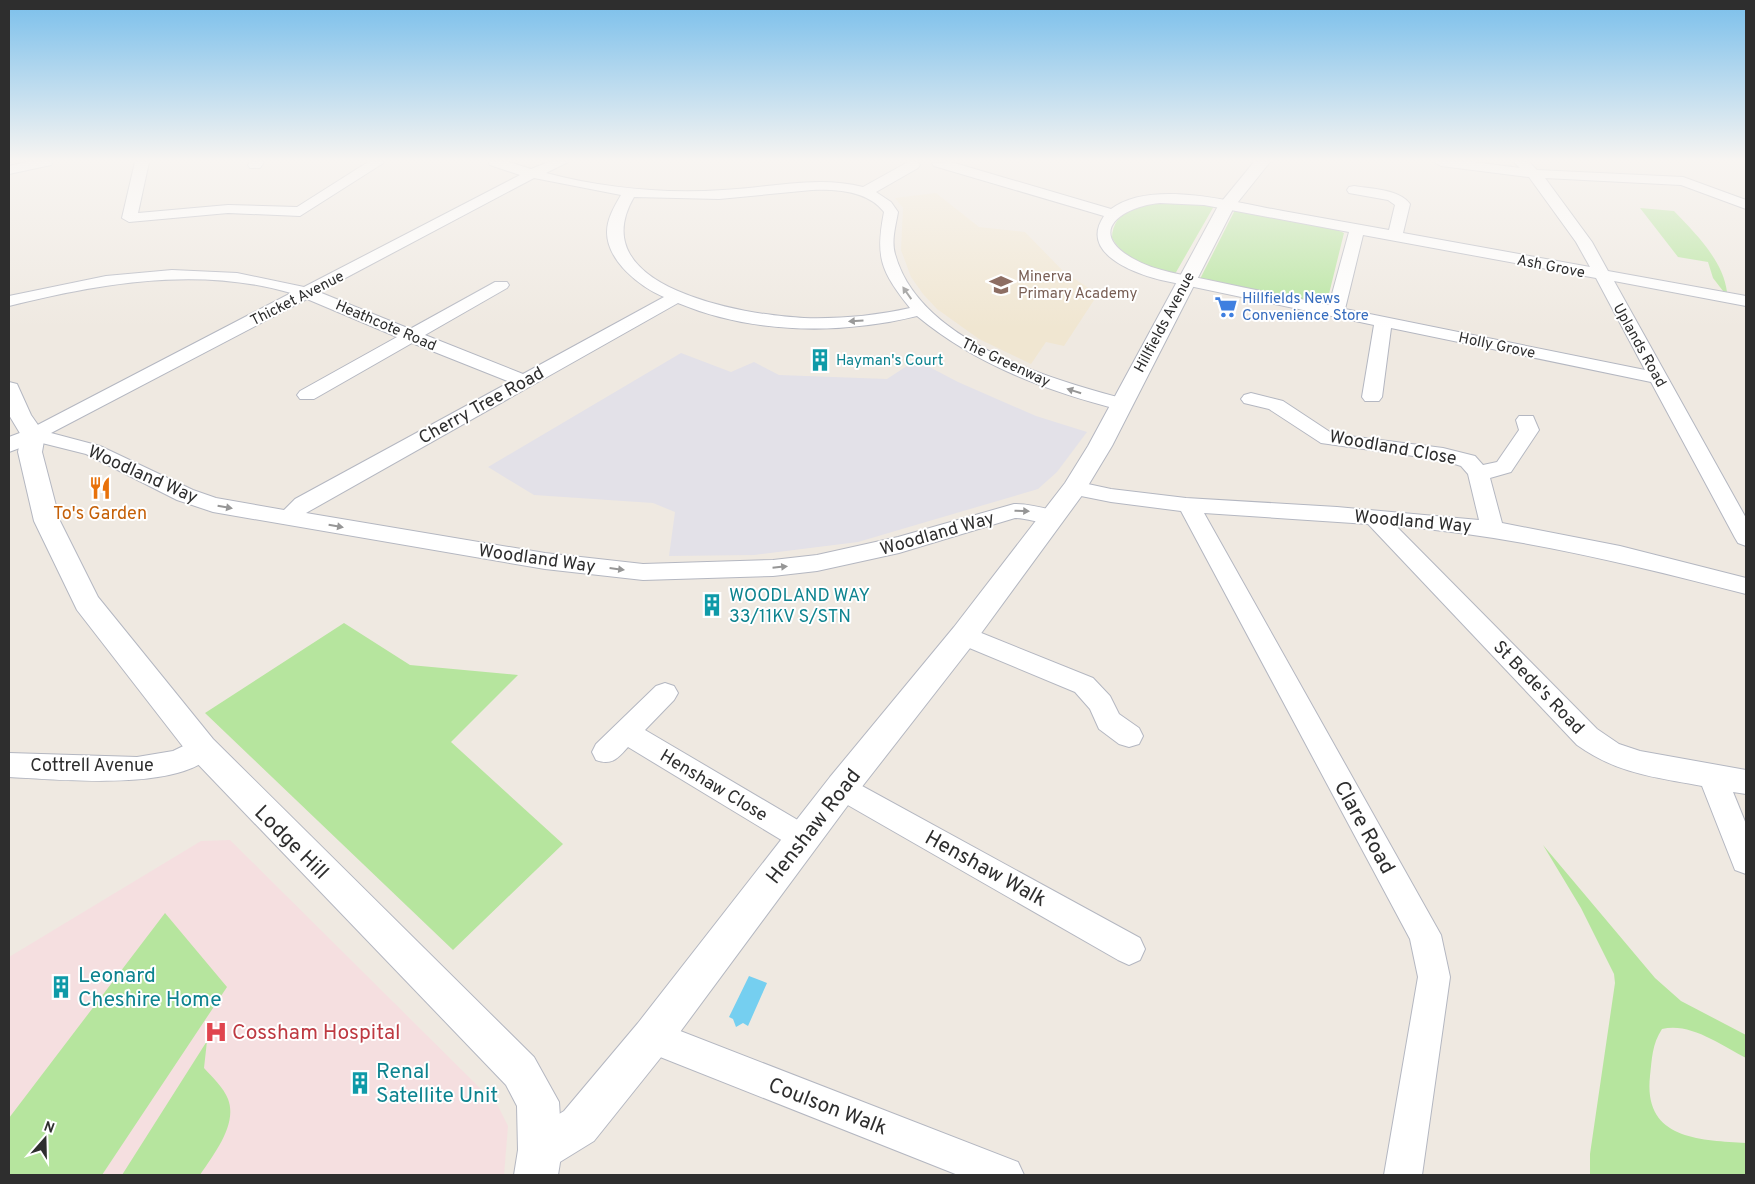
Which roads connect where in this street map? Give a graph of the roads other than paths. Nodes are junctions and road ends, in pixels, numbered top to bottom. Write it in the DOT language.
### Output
graph roads {
  1 [pos="449,217"];
  2 [pos="617,217"];
  3 [pos="890,217"];
  4 [pos="1111,217"];
  5 [pos="1220,217"];
  6 [pos="1290,217"];
  7 [pos="1400,217"];
  8 [pos="1565,217"];
  9 [pos="1357,229"];
  10 [pos="1395,236"];
  11 [pos="1602,275"];
  12 [pos="1186,281"];
  13 [pos="501,285"];
  14 [pos="307,292"];
  15 [pos="677,296"];
  16 [pos="9,301"];
  17 [pos="1746,301"];
  18 [pos="921,310"];
  19 [pos="1336,312"];
  20 [pos="1383,322"];
  21 [pos="410,336"];
  22 [pos="1658,378"];
  23 [pos="524,381"];
  24 [pos="9,389"];
  25 [pos="307,395"];
  26 [pos="1372,397"];
  27 [pos="1251,399"];
  28 [pos="1121,404"];
  29 [pos="1526,420"];
  30 [pos="33,435"];
  31 [pos="9,445"];
  32 [pos="1478,472"];
  33 [pos="1074,488"];
  34 [pos="1188,505"];
  35 [pos="1051,517"];
  36 [pos="1374,517"];
  37 [pos="288,518"];
  38 [pos="1492,529"];
  39 [pos="1746,538"];
  40 [pos="1746,586"];
  41 [pos="964,635"];
  42 [pos="665,693"];
  43 [pos="626,732"];
  44 [pos="1129,736"];
  45 [pos="202,748"];
  46 [pos="606,752"];
  47 [pos="9,765"];
  48 [pos="1712,776"];
  49 [pos="1746,782"];
  50 [pos="842,787"];
  51 [pos="803,838"];
  52 [pos="1746,860"];
  53 [pos="1129,949"];
  54 [pos="652,1037"];
  55 [pos="538,1162"];
  56 [pos="1004,1175"];
  57 [pos="1404,1175"];
  1 -- 14 [label="street, Thicket Avenue"];
  2 -- 15 [label="street"];
  18 -- 3 [label="street, The Greenway, one-way"];
  4 -- 12 [label="street, Holly Grove"];
  5 -- 12 [label="street, Hillfields Avenue"];
  6 -- 9 [label="street, Ash Grove"];
  7 -- 10 [label="street"];
  8 -- 11 [label="street, Uplands Road"];
  9 -- 10 [label="street, Ash Grove"];
  9 -- 19 [label="street"];
  10 -- 11 [label="street, Ash Grove"];
  11 -- 17 [label="street, Ash Grove"];
  11 -- 22 [label="street, Uplands Road"];
  12 -- 19 [label="street, Holly Grove"];
  12 -- 28 [label="street, Hillfields Avenue"];
  13 -- 21 [label="street"];
  14 -- 16 [label="street, Heathcote Road"];
  14 -- 21 [label="street, Heathcote Road"];
  14 -- 30 [label="street, Thicket Avenue"];
  18 -- 15 [label="street, one-way"];
  15 -- 23 [label="street, Cherry Tree Road"];
  28 -- 18 [label="street, The Greenway, one-way"];
  19 -- 20 [label="street, Holly Grove"];
  20 -- 22 [label="street, Holly Grove"];
  20 -- 26 [label="street"];
  21 -- 23 [label="street, Heathcote Road"];
  21 -- 25 [label="street"];
  22 -- 39 [label="street, Uplands Road"];
  23 -- 37 [label="street, Cherry Tree Road"];
  24 -- 30 [label="street"];
  27 -- 32 [label="street, Woodland Close"];
  28 -- 33 [label="street, Hillfields Avenue"];
  29 -- 32 [label="street, Woodland Close"];
  30 -- 31 [label="street"];
  30 -- 37 [label="street, Woodland Way, one-way"];
  30 -- 45 [label="street, Lodge Hill"];
  32 -- 38 [label="street, Woodland Close"];
  33 -- 34 [label="street, Woodland Way"];
  33 -- 35 [label="street, Henshaw Road"];
  34 -- 36 [label="street, Woodland Way"];
  34 -- 57 [label="street, Clare Road"];
  37 -- 35 [label="street, Woodland Way, one-way"];
  35 -- 41 [label="street, Henshaw Road"];
  36 -- 38 [label="street, Woodland Way"];
  36 -- 48 [label="street, St Bede's Road"];
  38 -- 40 [label="street, Woodland Way"];
  41 -- 44 [label="street"];
  41 -- 50 [label="street, Henshaw Road"];
  42 -- 43 [label="street"];
  43 -- 46 [label="street"];
  43 -- 51 [label="street, Henshaw Close"];
  45 -- 47 [label="street, Cottrell Avenue"];
  45 -- 55 [label="street, Lodge Hill"];
  48 -- 49 [label="street, St Bede's Road"];
  48 -- 52 [label="street"];
  50 -- 51 [label="street, Henshaw Road"];
  50 -- 53 [label="street, Henshaw Walk"];
  51 -- 54 [label="street, Henshaw Road"];
  54 -- 55 [label="street, Henshaw Road"];
  54 -- 56 [label="street, Coulson Walk"];
}
